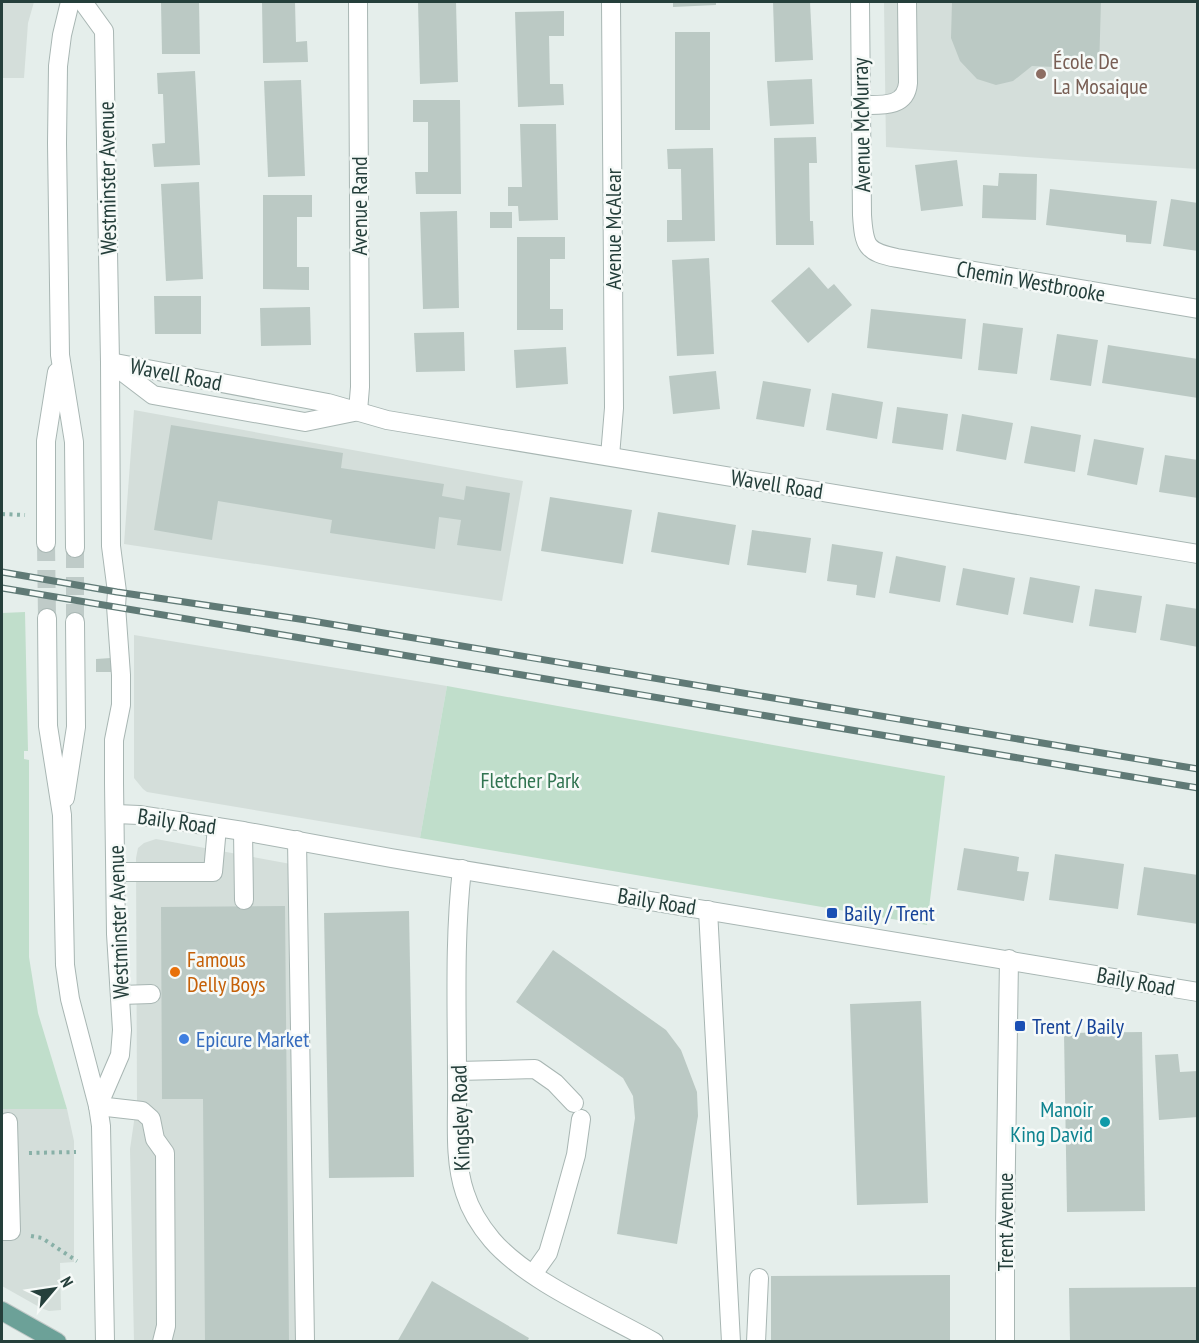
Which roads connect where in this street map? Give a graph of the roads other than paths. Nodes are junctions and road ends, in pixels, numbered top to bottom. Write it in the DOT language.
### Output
graph roads {
  1 [pos="70,2"];
  2 [pos="83,2"];
  3 [pos="358,2"];
  4 [pos="611,2"];
  5 [pos="860,2"];
  6 [pos="907,2"];
  7 [pos="861,105"];
  8 [pos="868,247"];
  9 [pos="1197,309"];
  10 [pos="60,355"];
  11 [pos="110,362"];
  12 [pos="358,411"];
  13 [pos="610,456"];
  14 [pos="46,543"];
  15 [pos="75,548"];
  16 [pos="1197,554"];
  17 [pos="47,618"];
  18 [pos="75,622"];
  19 [pos="116,814"];
  20 [pos="62,815"];
  21 [pos="217,827"];
  22 [pos="243,831"];
  23 [pos="297,840"];
  24 [pos="462,869"];
  25 [pos="116,872"];
  26 [pos="244,900"];
  27 [pos="708,910"];
  28 [pos="1009,959"];
  29 [pos="1197,992"];
  30 [pos="151,994"];
  31 [pos="121,995"];
  32 [pos="457,1071"];
  33 [pos="98,1106"];
  34 [pos="8,1122"];
  35 [pos="6,1181"];
  36 [pos="2,1231"];
  37 [pos="533,1274"];
  38 [pos="759,1278"];
  39 [pos="2,1311"];
  40 [pos="57,1341"];
  41 [pos="105,1341"];
  42 [pos="162,1341"];
  43 [pos="305,1341"];
  44 [pos="654,1341"];
  45 [pos="731,1341"];
  46 [pos="756,1341"];
  47 [pos="1005,1341"];
  1 -- 10 [label="street"];
  2 -- 11 [label="street, Westminster Avenue"];
  3 -- 12 [label="street, Avenue Rand"];
  4 -- 13 [label="street, Avenue McAlear"];
  5 -- 7 [label="street, Avenue McMurray"];
  6 -- 7 [label="street"];
  7 -- 8 [label="street, Avenue McMurray"];
  8 -- 9 [label="street, Chemin Westbrooke"];
  10 -- 14 [label="street"];
  10 -- 15 [label="street"];
  11 -- 12 [label="street, Wavell Road"];
  11 -- 12 [label="street, Wavell Road"];
  11 -- 19 [label="street, Westminster Avenue"];
  12 -- 13 [label="street, Wavell Road"];
  13 -- 16 [label="street, Wavell Road"];
  17 -- 20 [label="street"];
  18 -- 20 [label="street"];
  19 -- 21 [label="street, Baily Road"];
  19 -- 25 [label="street, Westminster Avenue"];
  20 -- 33 [label="street"];
  21 -- 22 [label="street, Baily Road"];
  21 -- 25 [label="street"];
  22 -- 23 [label="street, Baily Road"];
  22 -- 26 [label="street"];
  23 -- 24 [label="street, Baily Road"];
  23 -- 43 [label="street"];
  24 -- 27 [label="street, Baily Road"];
  24 -- 32 [label="street, Kingsley Road"];
  25 -- 31 [label="street, Westminster Avenue"];
  27 -- 28 [label="street, Baily Road"];
  27 -- 45 [label="street"];
  28 -- 29 [label="street, Baily Road"];
  28 -- 47 [label="street, Trent Avenue"];
  30 -- 31 [label="street"];
  31 -- 33 [label="street, Westminster Avenue"];
  32 -- 37 [label="street, Kingsley Road"];
  32 -- 37 [label="street"];
  33 -- 41 [label="street"];
  33 -- 42 [label="street"];
  34 -- 35 [label="street"];
  35 -- 36 [label="street"];
  37 -- 44 [label="street, Kingsley Road"];
  38 -- 46 [label="street"];
  39 -- 40 [label="main road"];
}
